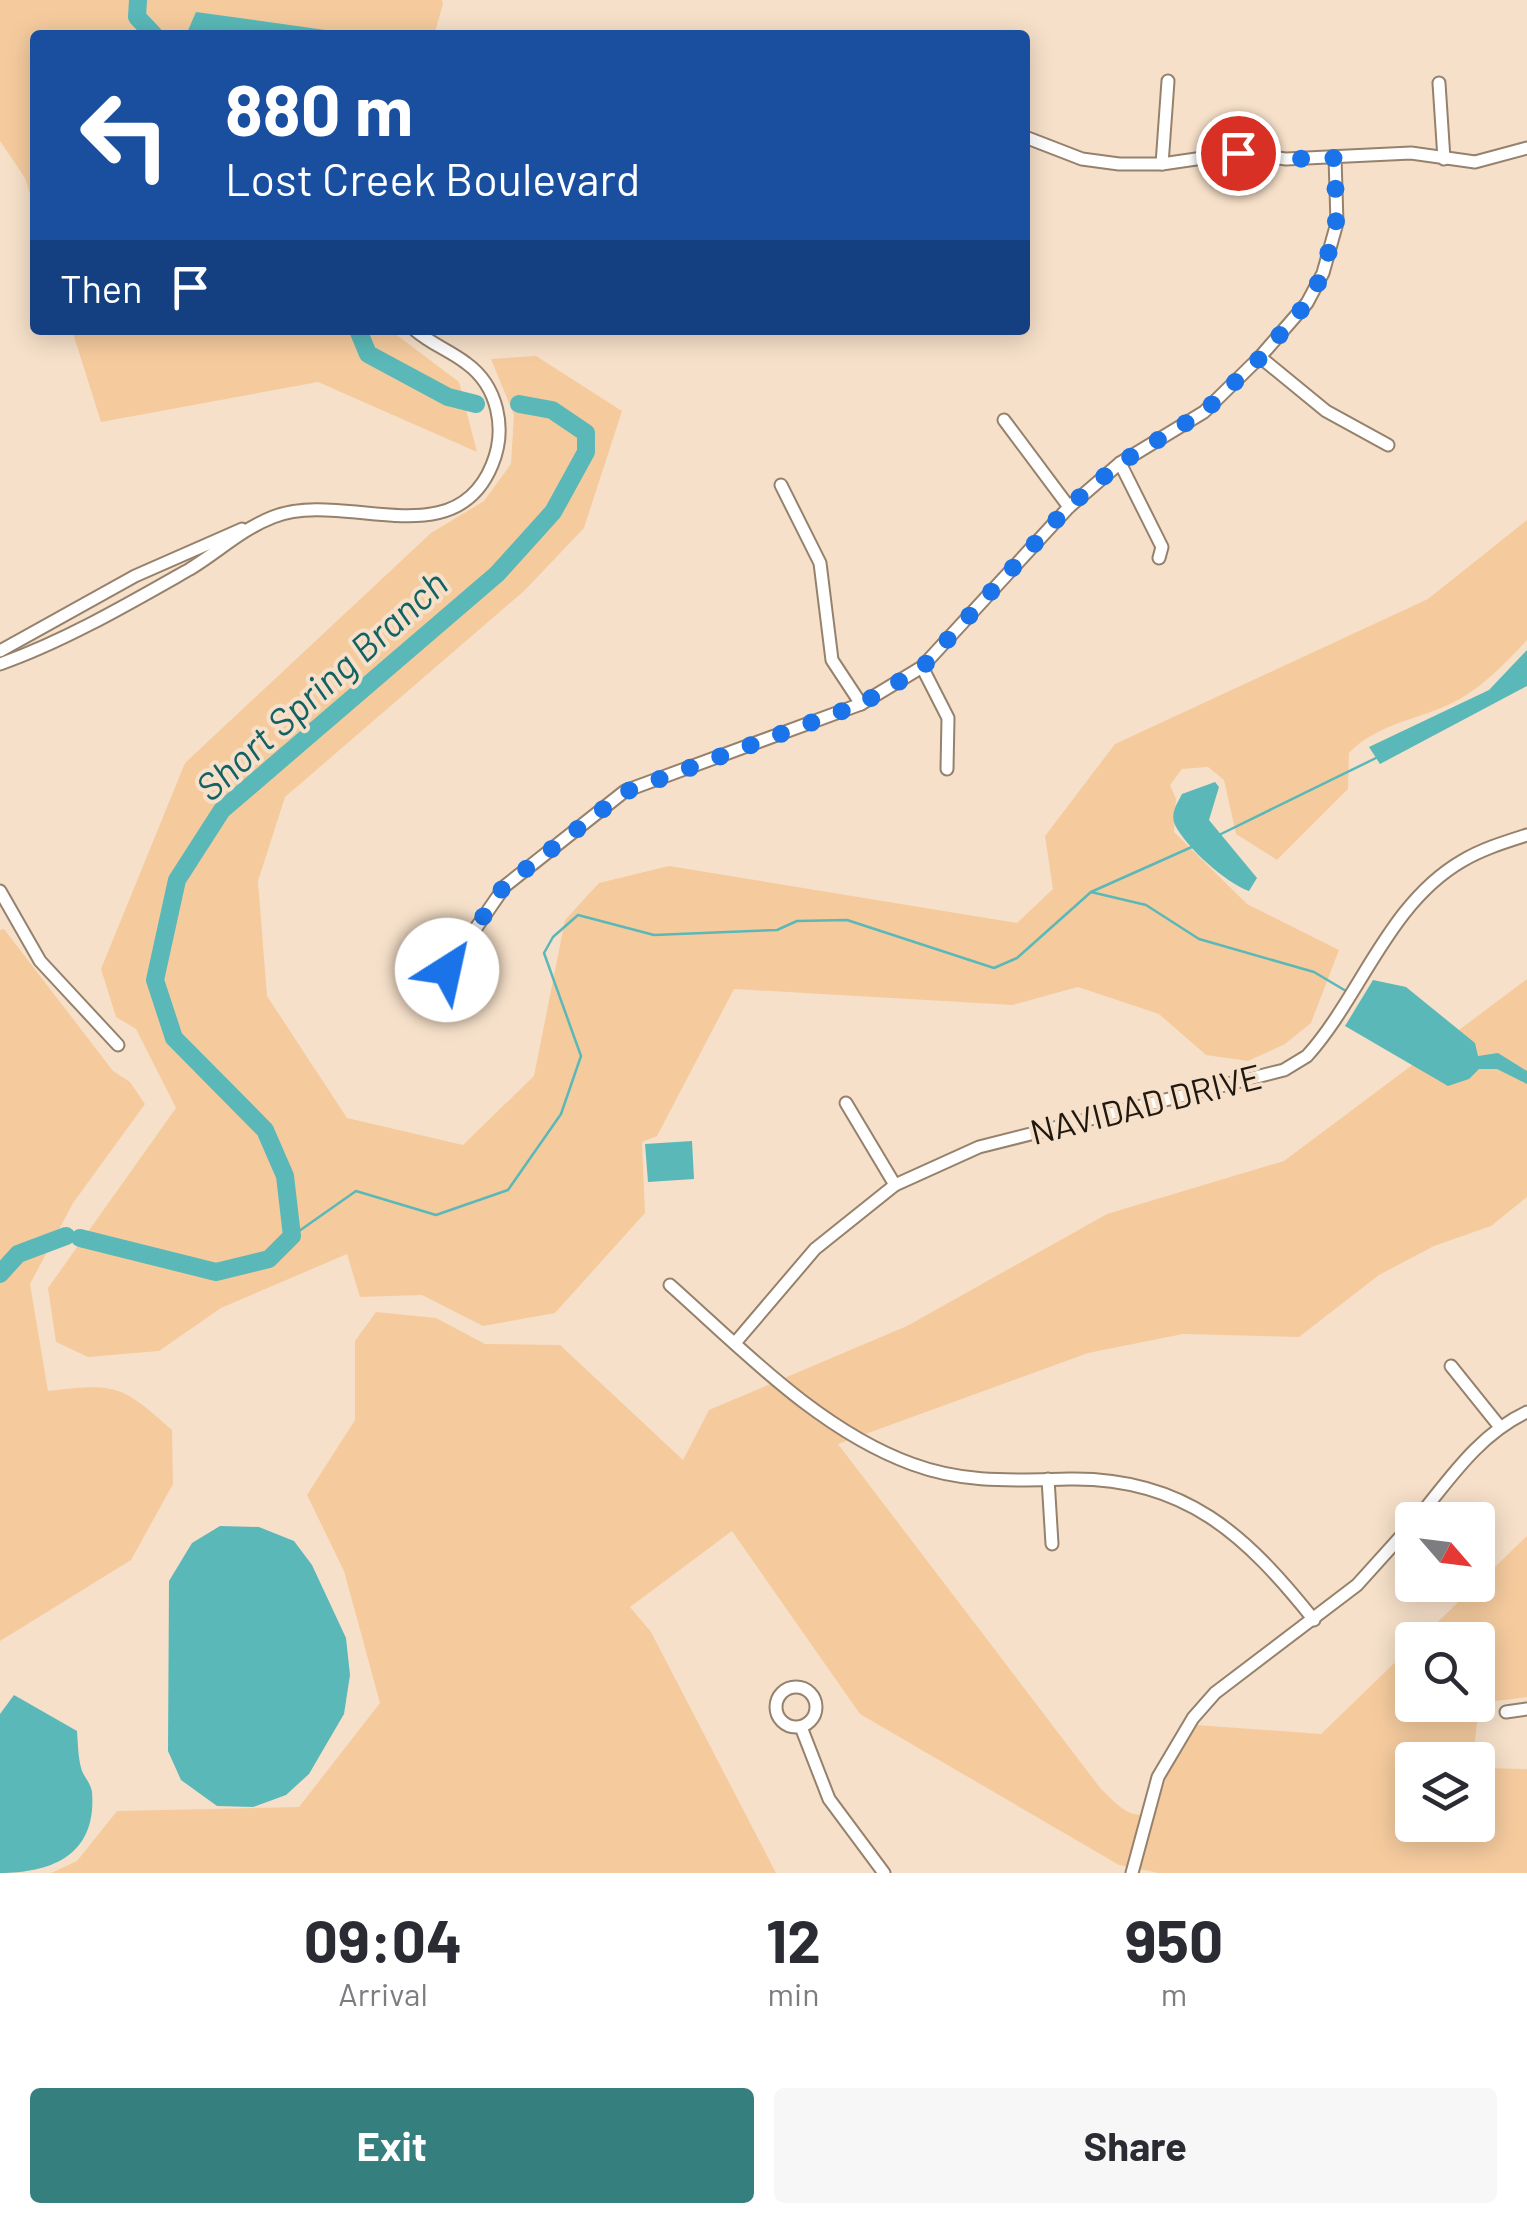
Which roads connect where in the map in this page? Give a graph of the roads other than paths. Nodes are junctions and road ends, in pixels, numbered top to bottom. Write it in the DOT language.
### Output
graph roads {
  1 [pos="1168,81"];
  2 [pos="1440,83"];
  3 [pos="1030,139"];
  4 [pos="1527,148"];
  5 [pos="1335,158"];
  6 [pos="1444,159"];
  7 [pos="1162,164"];
  8 [pos="423,335"];
  9 [pos="1260,358"];
  10 [pos="1004,420"];
  11 [pos="1388,445"];
  12 [pos="1120,463"];
  13 [pos="781,485"];
  14 [pos="1068,507"];
  15 [pos="251,527"];
  16 [pos="1159,558"];
  17 [pos="50,623"];
  18 [pos="59,638"];
  19 [pos="0,651"];
  20 [pos="0,664"];
  21 [pos="922,668"];
  22 [pos="861,704"];
  23 [pos="947,769"];
  24 [pos="1527,834"];
  25 [pos="0,891"];
  26 [pos="447,970"];
  27 [pos="118,1045"];
  28 [pos="846,1104"];
  29 [pos="895,1185"];
  30 [pos="670,1284"];
  31 [pos="735,1343"];
  32 [pos="1452,1366"];
  33 [pos="1527,1412"];
  34 [pos="1500,1427"];
  35 [pos="1048,1480"];
  36 [pos="1430,1502"];
  37 [pos="1395,1543"];
  38 [pos="1052,1544"];
  39 [pos="1314,1620"];
  40 [pos="1527,1709"];
  41 [pos="1506,1712"];
  42 [pos="800,1727"];
  43 [pos="884,1873"];
  44 [pos="1132,1873"];
  1 -- 7 [label="street"];
  2 -- 6 [label="street"];
  3 -- 7 [label="street"];
  4 -- 6 [label="street"];
  5 -- 6 [label="street"];
  5 -- 7 [label="street"];
  5 -- 9 [label="street"];
  8 -- 15 [label="street"];
  9 -- 11 [label="street"];
  9 -- 12 [label="street"];
  10 -- 14 [label="street"];
  12 -- 14 [label="street"];
  12 -- 16 [label="street"];
  13 -- 22 [label="street"];
  14 -- 21 [label="street"];
  15 -- 17 [label="street"];
  15 -- 18 [label="street"];
  17 -- 18 [label="street"];
  17 -- 19 [label="street"];
  18 -- 20 [label="street"];
  21 -- 22 [label="street"];
  21 -- 23 [label="street"];
  22 -- 26 [label="street"];
  24 -- 29 [label="street, NAVIDAD DRIVE"];
  25 -- 27 [label="street"];
  28 -- 29 [label="street"];
  29 -- 31 [label="street, NAVIDAD DRIVE"];
  30 -- 31 [label="street"];
  31 -- 35 [label="street"];
  32 -- 34 [label="street"];
  33 -- 34 [label="street"];
  34 -- 36 [label="street"];
  35 -- 38 [label="street"];
  35 -- 39 [label="street"];
  37 -- 39 [label="street"];
  39 -- 44 [label="street"];
  40 -- 41 [label="street"];
  42 -- 43 [label="street"];
}
